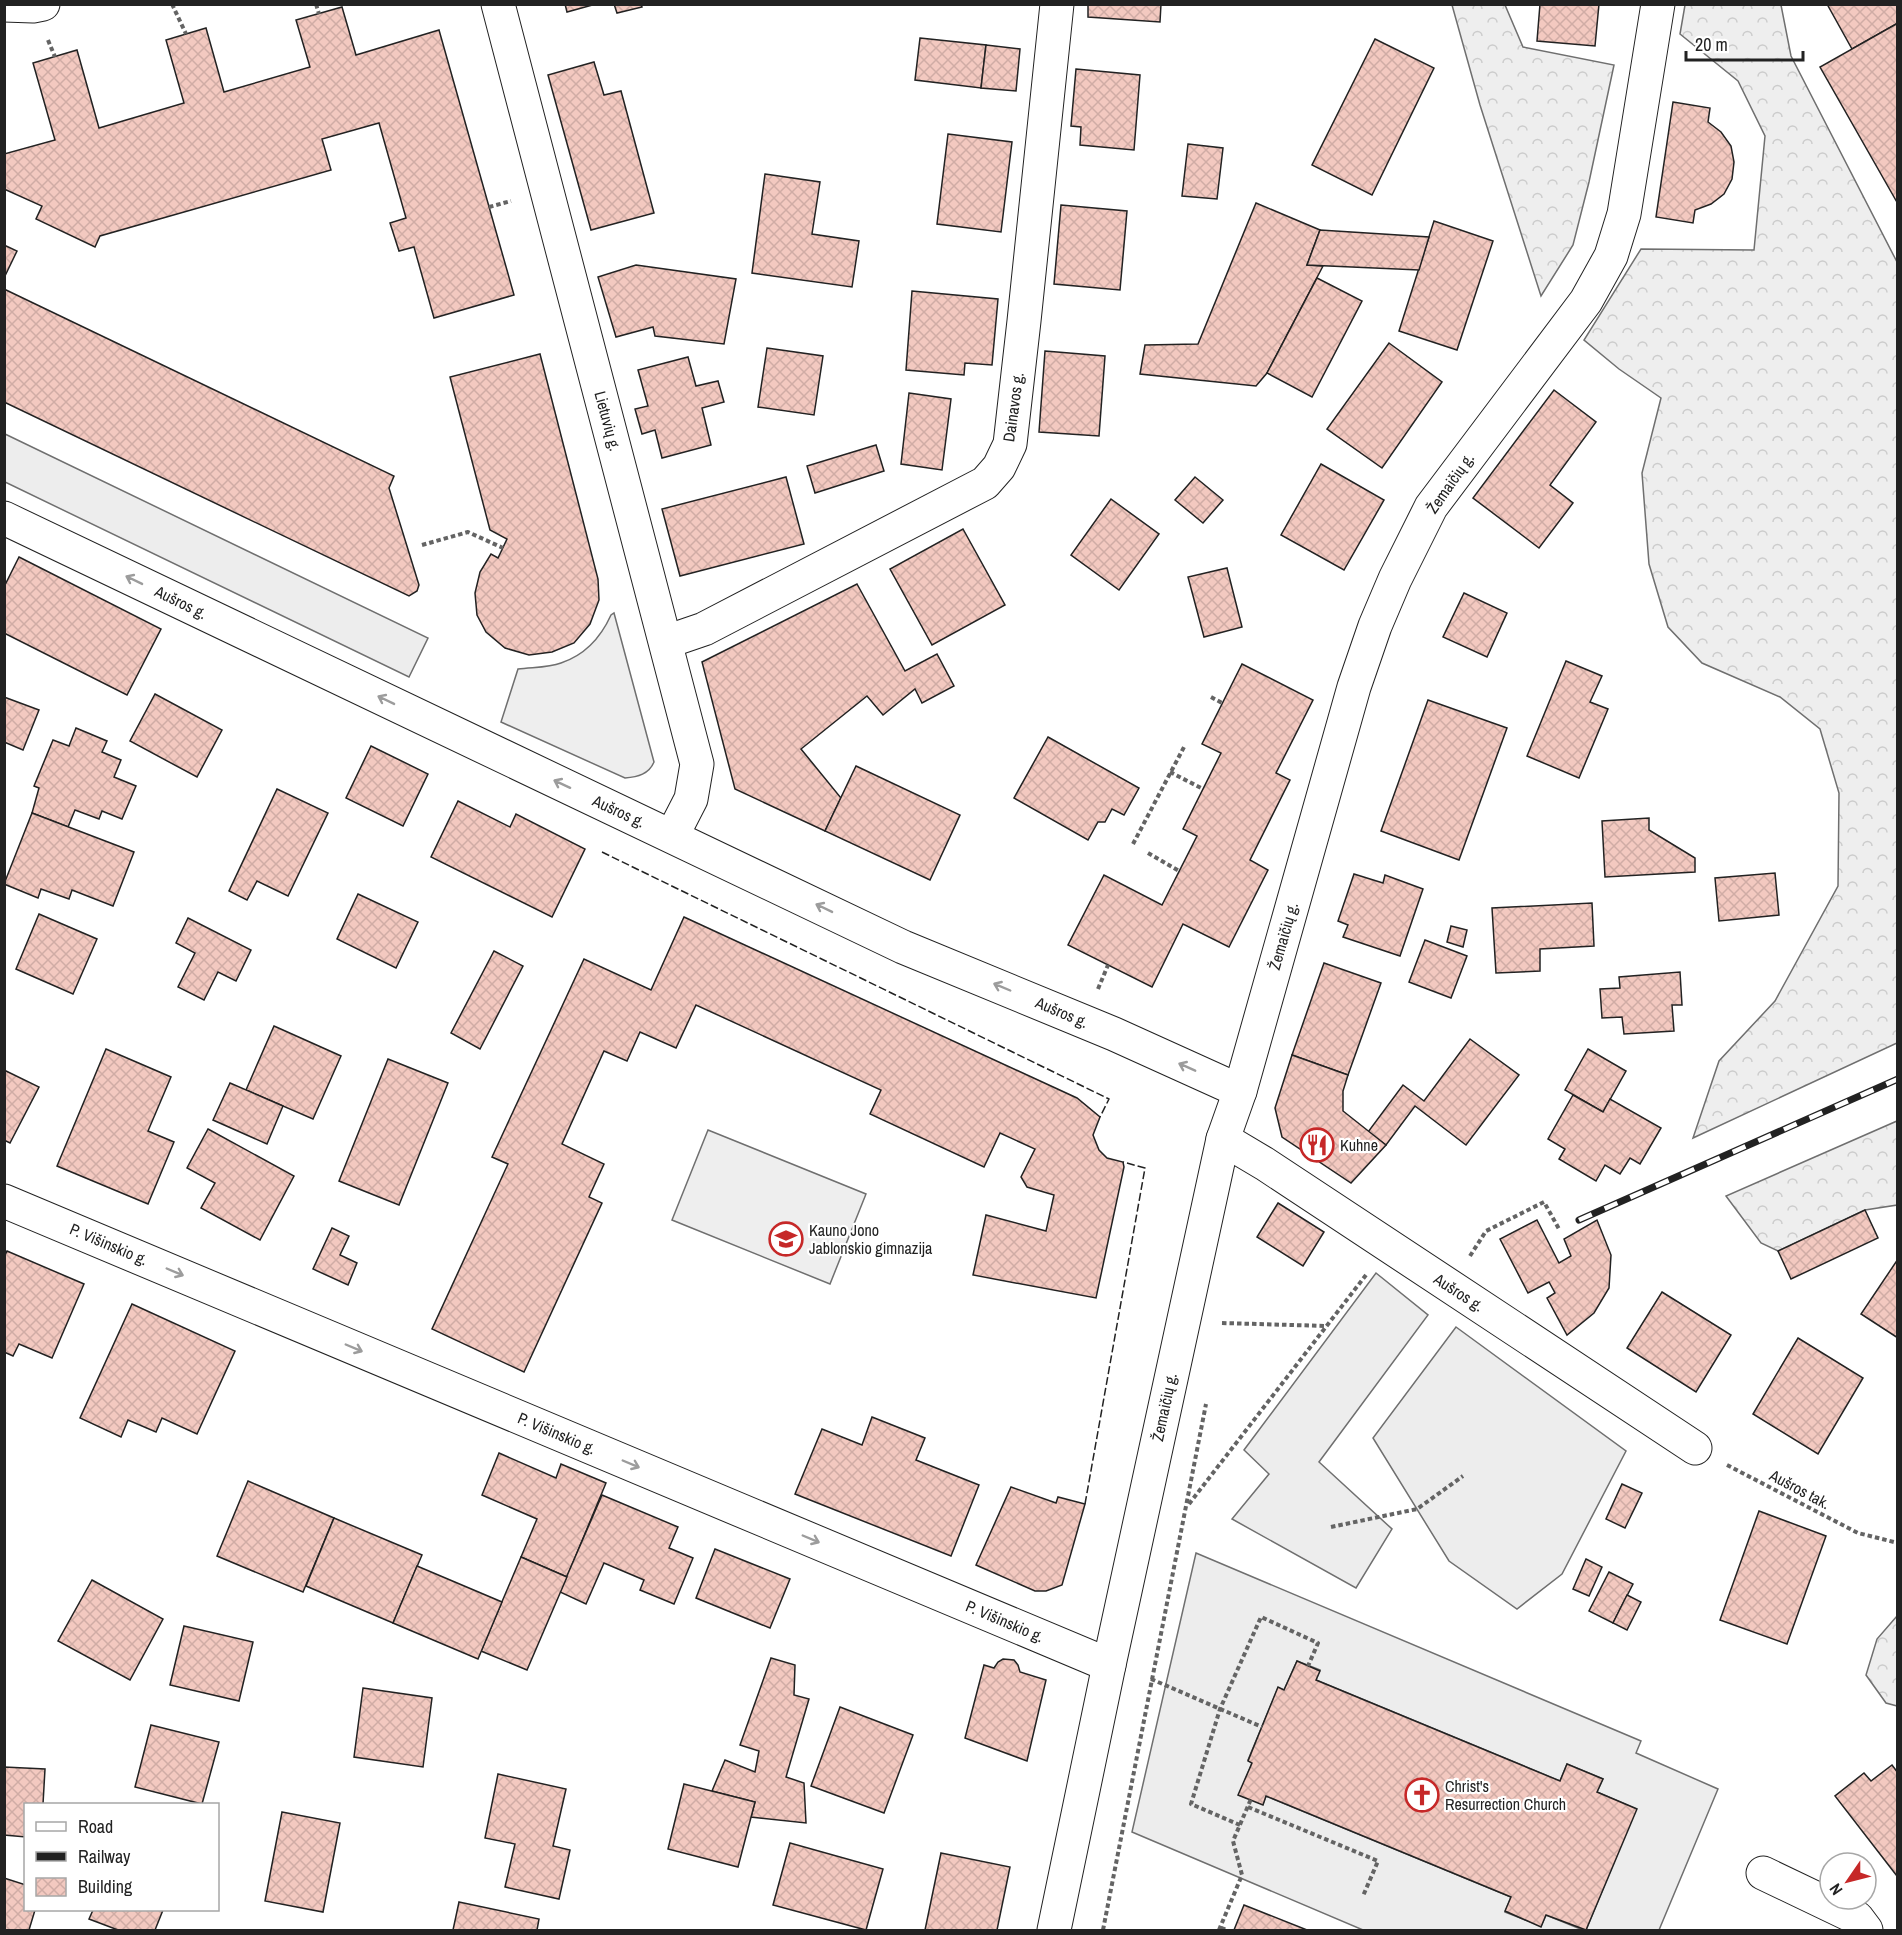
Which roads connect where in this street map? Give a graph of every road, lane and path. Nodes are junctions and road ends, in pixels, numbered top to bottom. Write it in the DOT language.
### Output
graph roads {
  1 [pos="43,4"];
  2 [pos="172,4"];
  3 [pos="316,4"];
  4 [pos="498,4"];
  5 [pos="1057,4"];
  6 [pos="1658,4"];
  7 [pos="4,5"];
  8 [pos="319,14"];
  9 [pos="186,34"];
  10 [pos="4,518"];
  11 [pos="422,545"];
  12 [pos="503,548"];
  13 [pos="666,642"];
  14 [pos="1211,697"];
  15 [pos="1222,703"];
  16 [pos="1184,747"];
  17 [pos="1170,772"];
  18 [pos="1203,789"];
  19 [pos="672,836"];
  20 [pos="1133,844"];
  21 [pos="1148,853"];
  22 [pos="1179,871"];
  23 [pos="1240,1091"];
  24 [pos="1223,1139"];
  25 [pos="4,1201"];
  26 [pos="1558,1229"];
  27 [pos="1389,1246"];
  28 [pos="1449,1286"];
  29 [pos="1327,1326"];
  30 [pos="1220,1334"];
  31 [pos="1207,1403"];
  32 [pos="1695,1448"];
  33 [pos="1462,1476"];
  34 [pos="1187,1506"];
  35 [pos="1331,1527"];
  36 [pos="1898,1543"];
  37 [pos="1109,1665"];
  38 [pos="1308,1666"];
  39 [pos="1151,1679"];
  40 [pos="1220,1709"];
  41 [pos="1262,1727"];
  42 [pos="1251,1799"];
  43 [pos="1248,1807"];
  44 [pos="1240,1825"];
  45 [pos="1763,1873"];
  46 [pos="1363,1896"];
  47 [pos="1220,1929"];
  48 [pos="1054,1930"];
  49 [pos="1103,1930"];
  50 [pos="1227,1930"];
  51 [pos="1866,1930"];
  1 -- 7 [label="street"];
  2 -- 9 [label="path"];
  3 -- 8 [label="path"];
  4 -- 13 [label="street, Lietuvių g."];
  5 -- 13 [label="street, Dainavos g."];
  6 -- 23 [label="street, Žemaičių g."];
  19 -- 10 [label="street, Aušros g., one-way"];
  11 -- 12 [label="path"];
  13 -- 19 [label="street, Lietuvių g."];
  14 -- 15 [label="path"];
  16 -- 17 [label="path"];
  17 -- 18 [label="path"];
  17 -- 20 [label="path"];
  23 -- 19 [label="street, Aušros g., one-way"];
  21 -- 22 [label="path"];
  23 -- 24 [label="street, Žemaičių g."];
  24 -- 27 [label="street, Aušros g."];
  24 -- 37 [label="street, Žemaičių g."];
  25 -- 37 [label="street, P. Višinskio g., one-way"];
  26 -- 28 [label="path"];
  27 -- 28 [label="street, Aušros g."];
  27 -- 29 [label="path"];
  28 -- 32 [label="street, Aušros g."];
  29 -- 30 [label="path"];
  29 -- 34 [label="path"];
  31 -- 34 [label="path"];
  32 -- 36 [label="path, Aušros tak."];
  33 -- 35 [label="path"];
  34 -- 39 [label="path"];
  37 -- 48 [label="street, Žemaičių g."];
  38 -- 40 [label="path"];
  39 -- 40 [label="path"];
  39 -- 49 [label="path"];
  40 -- 41 [label="path"];
  40 -- 44 [label="path"];
  42 -- 43 [label="path"];
  43 -- 44 [label="path"];
  43 -- 46 [label="path"];
  44 -- 47 [label="path"];
  45 -- 51 [label="street"];
  47 -- 50 [label="path"];
}
